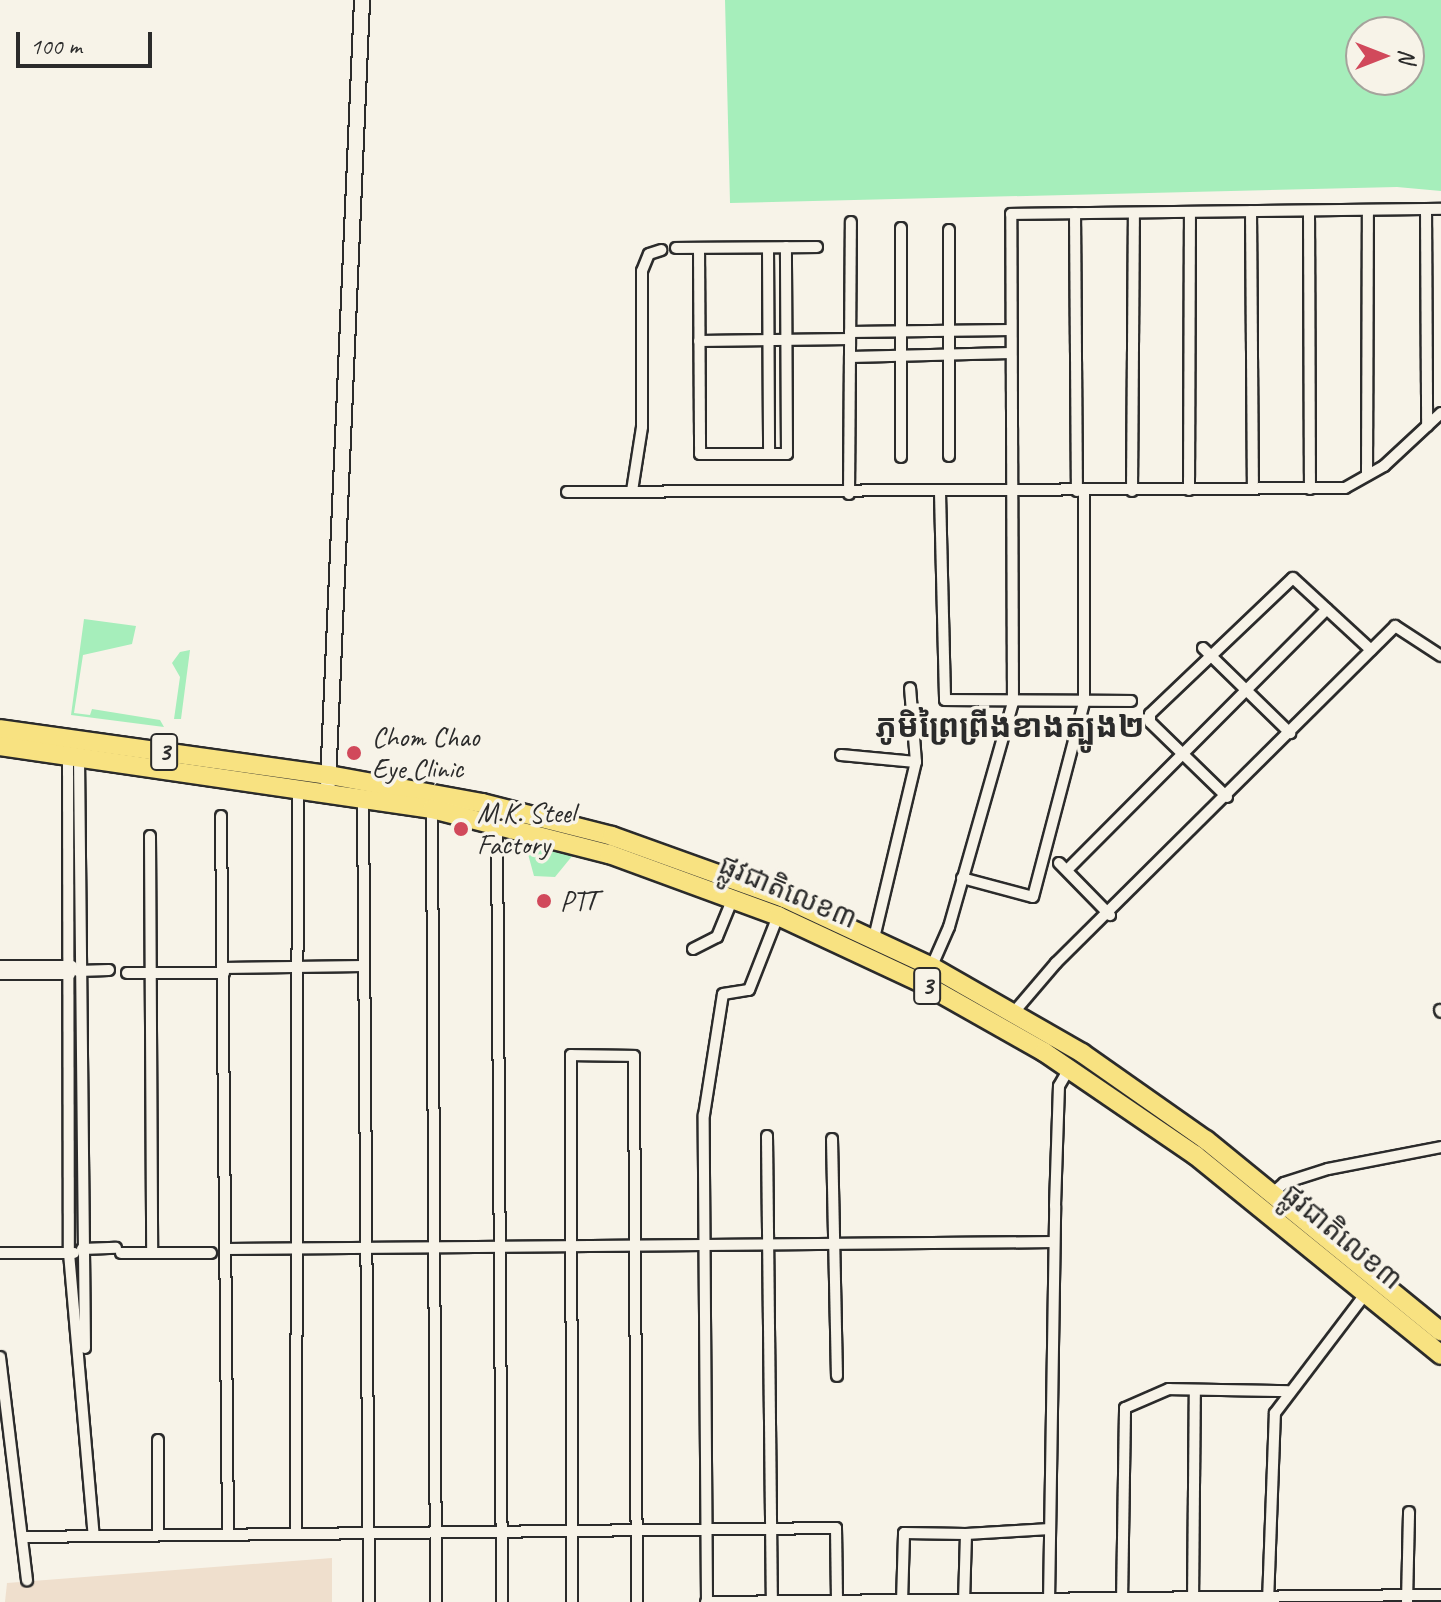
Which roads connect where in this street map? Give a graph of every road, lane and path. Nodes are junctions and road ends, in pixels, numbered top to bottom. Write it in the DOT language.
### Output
graph roads {
  1 [pos="362,0"];
  2 [pos="1426,209"];
  3 [pos="1441,209"];
  4 [pos="1368,210"];
  5 [pos="1251,211"];
  6 [pos="1309,211"];
  7 [pos="1190,212"];
  8 [pos="1075,213"];
  9 [pos="1134,213"];
  10 [pos="851,222"];
  11 [pos="901,228"];
  12 [pos="949,230"];
  13 [pos="786,247"];
  14 [pos="817,247"];
  15 [pos="676,248"];
  16 [pos="699,248"];
  17 [pos="768,248"];
  18 [pos="661,250"];
  19 [pos="1011,330"];
  20 [pos="901,331"];
  21 [pos="949,331"];
  22 [pos="850,336"];
  23 [pos="768,340"];
  24 [pos="787,340"];
  25 [pos="699,341"];
  26 [pos="1011,353"];
  27 [pos="949,355"];
  28 [pos="901,356"];
  29 [pos="850,357"];
  30 [pos="1441,413"];
  31 [pos="1427,426"];
  32 [pos="769,454"];
  33 [pos="949,456"];
  34 [pos="901,457"];
  35 [pos="1367,475"];
  36 [pos="1253,489"];
  37 [pos="1310,489"];
  38 [pos="1189,490"];
  39 [pos="632,491"];
  40 [pos="1081,491"];
  41 [pos="1132,491"];
  42 [pos="567,492"];
  43 [pos="1009,492"];
  44 [pos="940,493"];
  45 [pos="849,494"];
  46 [pos="1327,609"];
  47 [pos="1203,648"];
  48 [pos="1371,650"];
  49 [pos="1212,656"];
  50 [pos="1441,656"];
  51 [pos="1245,687"];
  52 [pos="910,688"];
  53 [pos="1131,701"];
  54 [pos="1084,702"];
  55 [pos="1013,703"];
  56 [pos="0,729"];
  57 [pos="1290,733"];
  58 [pos="0,746"];
  59 [pos="1182,753"];
  60 [pos="841,755"];
  61 [pos="74,756"];
  62 [pos="916,762"];
  63 [pos="300,780"];
  64 [pos="328,783"];
  65 [pos="363,797"];
  66 [pos="1227,797"];
  67 [pos="432,809"];
  68 [pos="221,816"];
  69 [pos="497,824"];
  70 [pos="150,836"];
  71 [pos="962,878"];
  72 [pos="733,898"];
  73 [pos="1110,915"];
  74 [pos="778,916"];
  75 [pos="874,938"];
  76 [pos="693,949"];
  77 [pos="0,966"];
  78 [pos="295,966"];
  79 [pos="363,966"];
  80 [pos="932,967"];
  81 [pos="73,970"];
  82 [pos="109,970"];
  83 [pos="224,970"];
  84 [pos="127,973"];
  85 [pos="149,973"];
  86 [pos="0,974"];
  87 [pos="924,984"];
  88 [pos="1015,1011"];
  89 [pos="1069,1069"];
  90 [pos="767,1136"];
  91 [pos="832,1139"];
  92 [pos="1441,1147"];
  93 [pos="1273,1193"];
  94 [pos="1054,1242"];
  95 [pos="0,1247"];
  96 [pos="502,1247"];
  97 [pos="835,1247"];
  98 [pos="295,1248"];
  99 [pos="366,1248"];
  100 [pos="432,1248"];
  101 [pos="636,1248"];
  102 [pos="703,1248"];
  103 [pos="768,1248"];
  104 [pos="69,1249"];
  105 [pos="82,1249"];
  106 [pos="226,1249"];
  107 [pos="571,1249"];
  108 [pos="152,1252"];
  109 [pos="0,1253"];
  110 [pos="211,1253"];
  111 [pos="1366,1293"];
  112 [pos="1441,1332"];
  113 [pos="1441,1355"];
  114 [pos="0,1357"];
  115 [pos="837,1376"];
  116 [pos="1195,1390"];
  117 [pos="1287,1391"];
  118 [pos="87,1434"];
  119 [pos="158,1440"];
  120 [pos="1409,1512"];
  121 [pos="771,1529"];
  122 [pos="1050,1529"];
  123 [pos="637,1530"];
  124 [pos="706,1530"];
  125 [pos="572,1531"];
  126 [pos="368,1532"];
  127 [pos="435,1532"];
  128 [pos="501,1532"];
  129 [pos="296,1533"];
  130 [pos="228,1534"];
  131 [pos="966,1534"];
  132 [pos="158,1535"];
  133 [pos="94,1536"];
  134 [pos="22,1537"];
  135 [pos="27,1580"];
  136 [pos="1441,1595"];
  137 [pos="1268,1599"];
  138 [pos="1337,1599"];
  139 [pos="1407,1599"];
  140 [pos="1049,1600"];
  141 [pos="1122,1600"];
  142 [pos="1193,1600"];
  143 [pos="837,1601"];
  144 [pos="902,1601"];
  145 [pos="964,1601"];
  146 [pos="369,1602"];
  147 [pos="436,1602"];
  148 [pos="502,1602"];
  149 [pos="572,1602"];
  150 [pos="637,1602"];
  151 [pos="706,1602"];
  152 [pos="772,1602"];
  1 -- 64 [label="street"];
  2 -- 3 [label="street"];
  2 -- 4 [label="street"];
  2 -- 31 [label="street"];
  4 -- 6 [label="street"];
  4 -- 35 [label="street"];
  5 -- 6 [label="street"];
  5 -- 7 [label="street"];
  5 -- 36 [label="street"];
  6 -- 37 [label="street"];
  7 -- 9 [label="street"];
  7 -- 38 [label="street"];
  8 -- 9 [label="street"];
  8 -- 19 [label="street"];
  8 -- 40 [label="street"];
  9 -- 41 [label="street"];
  10 -- 22 [label="street"];
  11 -- 20 [label="street"];
  12 -- 21 [label="street"];
  13 -- 14 [label="street"];
  13 -- 17 [label="street"];
  13 -- 24 [label="street"];
  15 -- 16 [label="street"];
  16 -- 17 [label="street"];
  16 -- 25 [label="street"];
  17 -- 23 [label="street"];
  18 -- 39 [label="street"];
  19 -- 21 [label="street"];
  19 -- 26 [label="street"];
  20 -- 21 [label="street"];
  20 -- 22 [label="street"];
  20 -- 28 [label="street"];
  21 -- 27 [label="street"];
  22 -- 24 [label="street"];
  22 -- 29 [label="street"];
  23 -- 24 [label="street"];
  23 -- 25 [label="street"];
  23 -- 32 [label="street"];
  24 -- 32 [label="street"];
  25 -- 32 [label="street"];
  26 -- 27 [label="street"];
  26 -- 43 [label="street"];
  27 -- 28 [label="street"];
  27 -- 33 [label="street"];
  28 -- 29 [label="street"];
  28 -- 34 [label="street"];
  29 -- 45 [label="street"];
  30 -- 31 [label="street"];
  31 -- 35 [label="street"];
  35 -- 37 [label="street"];
  36 -- 37 [label="street"];
  36 -- 38 [label="street"];
  38 -- 41 [label="street"];
  39 -- 42 [label="street"];
  39 -- 45 [label="street"];
  40 -- 41 [label="street"];
  40 -- 43 [label="street"];
  40 -- 54 [label="street"];
  43 -- 44 [label="street"];
  43 -- 55 [label="street"];
  44 -- 45 [label="street"];
  44 -- 55 [label="street"];
  46 -- 48 [label="street"];
  46 -- 49 [label="street"];
  46 -- 51 [label="street"];
  47 -- 49 [label="street"];
  48 -- 50 [label="street"];
  48 -- 57 [label="street"];
  49 -- 51 [label="street"];
  49 -- 59 [label="street"];
  51 -- 57 [label="street"];
  51 -- 59 [label="street"];
  52 -- 62 [label="street"];
  53 -- 54 [label="street"];
  54 -- 55 [label="street"];
  54 -- 71 [label="street"];
  55 -- 71 [label="street"];
  56 -- 63 [label="highway, ផ្លូវជាតិលេខ៣ / 3"];
  57 -- 66 [label="street"];
  58 -- 61 [label="highway, ផ្លូវជាតិលេខ៣ / 3"];
  59 -- 66 [label="street"];
  59 -- 73 [label="street"];
  60 -- 62 [label="street"];
  61 -- 63 [label="highway, ផ្លូវជាតិលេខ៣ / 3"];
  61 -- 81 [label="street"];
  62 -- 75 [label="street"];
  63 -- 64 [label="highway, ផ្លូវជាតិលេខ៣ / 3"];
  63 -- 78 [label="street"];
  64 -- 65 [label="highway, ផ្លូវជាតិលេខ៣ / 3"];
  64 -- 75 [label="highway, ផ្លូវជាតិលេខ៣ / 3"];
  65 -- 67 [label="highway, ផ្លូវជាតិលេខ៣ / 3"];
  65 -- 79 [label="street"];
  66 -- 73 [label="street"];
  67 -- 69 [label="highway, ផ្លូវជាតិលេខ៣ / 3"];
  67 -- 100 [label="street"];
  68 -- 83 [label="street"];
  69 -- 72 [label="highway, ផ្លូវជាតិលេខ៣ / 3"];
  69 -- 96 [label="street"];
  70 -- 85 [label="street"];
  71 -- 80 [label="street"];
  72 -- 74 [label="highway, ផ្លូវជាតិលេខ៣ / 3"];
  72 -- 76 [label="street"];
  73 -- 88 [label="street"];
  74 -- 87 [label="highway, ផ្លូវជាតិលេខ៣ / 3"];
  74 -- 102 [label="street"];
  75 -- 80 [label="highway, ផ្លូវជាតិលេខ៣ / 3"];
  77 -- 81 [label="street"];
  78 -- 79 [label="street"];
  78 -- 83 [label="street"];
  78 -- 98 [label="street"];
  79 -- 99 [label="street"];
  80 -- 87 [label="street"];
  80 -- 88 [label="highway, ផ្លូវជាតិលេខ៣ / 3"];
  81 -- 82 [label="street"];
  81 -- 86 [label="street"];
  81 -- 104 [label="street"];
  81 -- 105 [label="street"];
  83 -- 85 [label="street"];
  83 -- 106 [label="street"];
  84 -- 85 [label="street"];
  85 -- 108 [label="street"];
  87 -- 89 [label="highway, ផ្លូវជាតិលេខ៣ / 3"];
  88 -- 93 [label="highway, ផ្លូវជាតិលេខ៣ / 3"];
  89 -- 94 [label="street"];
  89 -- 111 [label="highway, ផ្លូវជាតិលេខ៣ / 3"];
  90 -- 103 [label="street"];
  91 -- 97 [label="street"];
  92 -- 93 [label="street"];
  93 -- 112 [label="highway, ផ្លូវជាតិលេខ៣ / 3"];
  94 -- 97 [label="street"];
  94 -- 122 [label="street"];
  95 -- 104 [label="street"];
  96 -- 100 [label="street"];
  96 -- 107 [label="street"];
  96 -- 128 [label="street"];
  97 -- 103 [label="street"];
  97 -- 115 [label="street"];
  98 -- 99 [label="street"];
  98 -- 106 [label="street"];
  98 -- 129 [label="street"];
  99 -- 100 [label="street"];
  99 -- 126 [label="street"];
  100 -- 127 [label="street"];
  101 -- 102 [label="street"];
  101 -- 107 [label="street"];
  101 -- 107 [label="street"];
  101 -- 123 [label="street"];
  102 -- 103 [label="street"];
  102 -- 124 [label="street"];
  103 -- 121 [label="street"];
  104 -- 105 [label="street"];
  104 -- 109 [label="street"];
  104 -- 118 [label="street"];
  105 -- 108 [label="street"];
  105 -- 118 [label="street"];
  106 -- 130 [label="street"];
  107 -- 125 [label="street"];
  108 -- 110 [label="street"];
  111 -- 113 [label="highway, ផ្លូវជាតិលេខ៣ / 3"];
  111 -- 117 [label="street"];
  114 -- 134 [label="street"];
  116 -- 117 [label="street"];
  116 -- 141 [label="street"];
  116 -- 142 [label="street"];
  117 -- 137 [label="street"];
  118 -- 133 [label="street"];
  119 -- 132 [label="street"];
  120 -- 139 [label="street"];
  121 -- 124 [label="street"];
  121 -- 143 [label="street"];
  121 -- 152 [label="street"];
  122 -- 131 [label="street"];
  122 -- 140 [label="street"];
  123 -- 124 [label="street"];
  123 -- 125 [label="street"];
  123 -- 150 [label="street"];
  124 -- 151 [label="street"];
  125 -- 128 [label="street"];
  125 -- 149 [label="street"];
  126 -- 127 [label="street"];
  126 -- 129 [label="street"];
  126 -- 146 [label="street"];
  127 -- 128 [label="street"];
  127 -- 147 [label="street"];
  128 -- 148 [label="street"];
  129 -- 130 [label="street"];
  130 -- 132 [label="street"];
  131 -- 144 [label="street"];
  131 -- 145 [label="street"];
  132 -- 133 [label="street"];
  133 -- 134 [label="street"];
  134 -- 135 [label="street"];
  136 -- 139 [label="street"];
  137 -- 138 [label="street"];
  137 -- 142 [label="street"];
  138 -- 139 [label="street"];
  140 -- 141 [label="street"];
  140 -- 145 [label="street"];
  141 -- 142 [label="street"];
  143 -- 144 [label="street"];
  143 -- 152 [label="street"];
  144 -- 145 [label="street"];
  151 -- 152 [label="street"];
}
